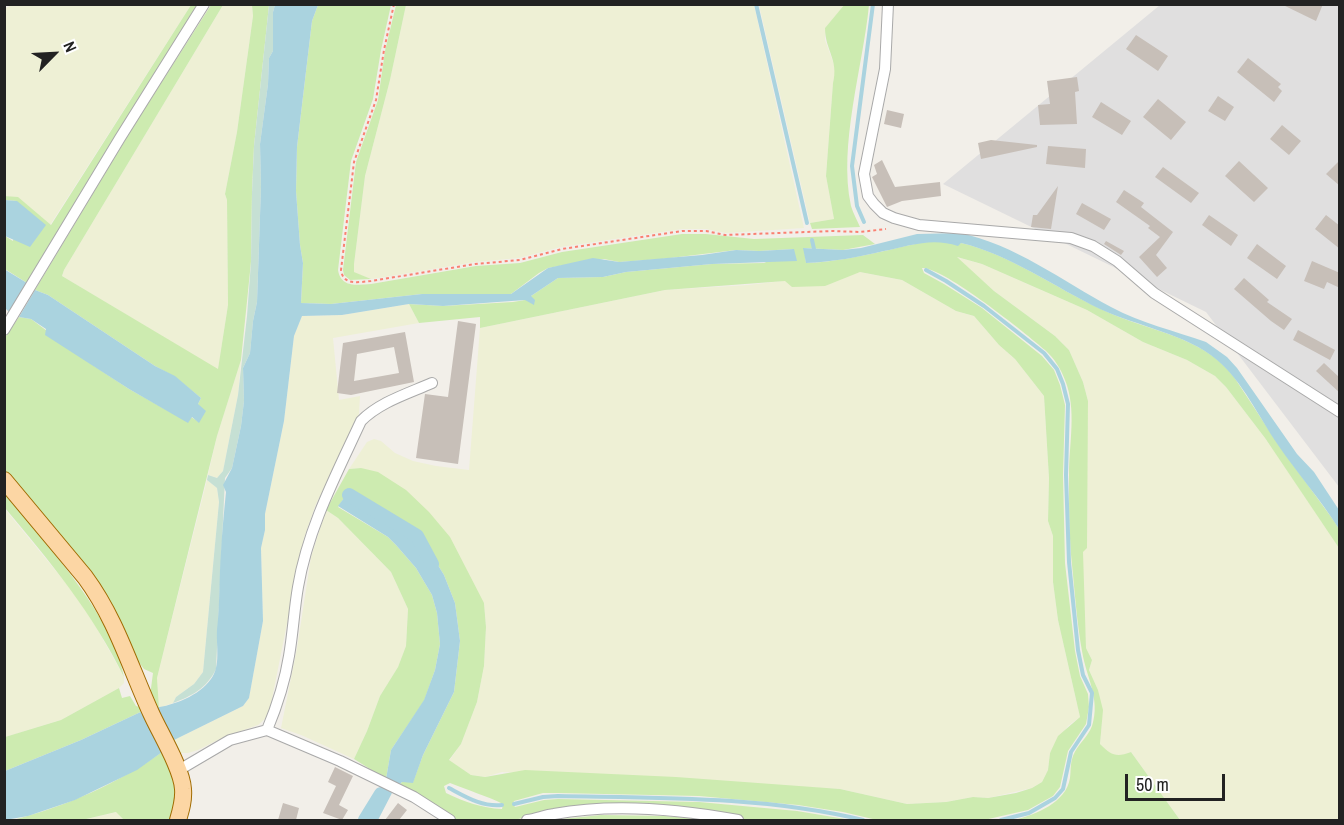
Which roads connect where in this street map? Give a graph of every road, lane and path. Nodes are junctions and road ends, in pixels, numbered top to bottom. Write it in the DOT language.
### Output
graph roads {
  1 [pos="204,4"];
  2 [pos="394,4"];
  3 [pos="888,4"];
  4 [pos="890,228"];
  5 [pos="8,325"];
  6 [pos="432,383"];
  7 [pos="1340,412"];
  8 [pos="4,480"];
  9 [pos="267,730"];
  10 [pos="179,770"];
  11 [pos="178,820"];
  12 [pos="450,820"];
  13 [pos="527,820"];
  14 [pos="738,820"];
  1 -- 5 [label="street"];
  2 -- 4 [label="path"];
  3 -- 7 [label="street"];
  6 -- 9 [label="street"];
  8 -- 10 [label="main road"];
  9 -- 10 [label="street"];
  9 -- 12 [label="street"];
  10 -- 11 [label="main road"];
  13 -- 14 [label="street"];
}
